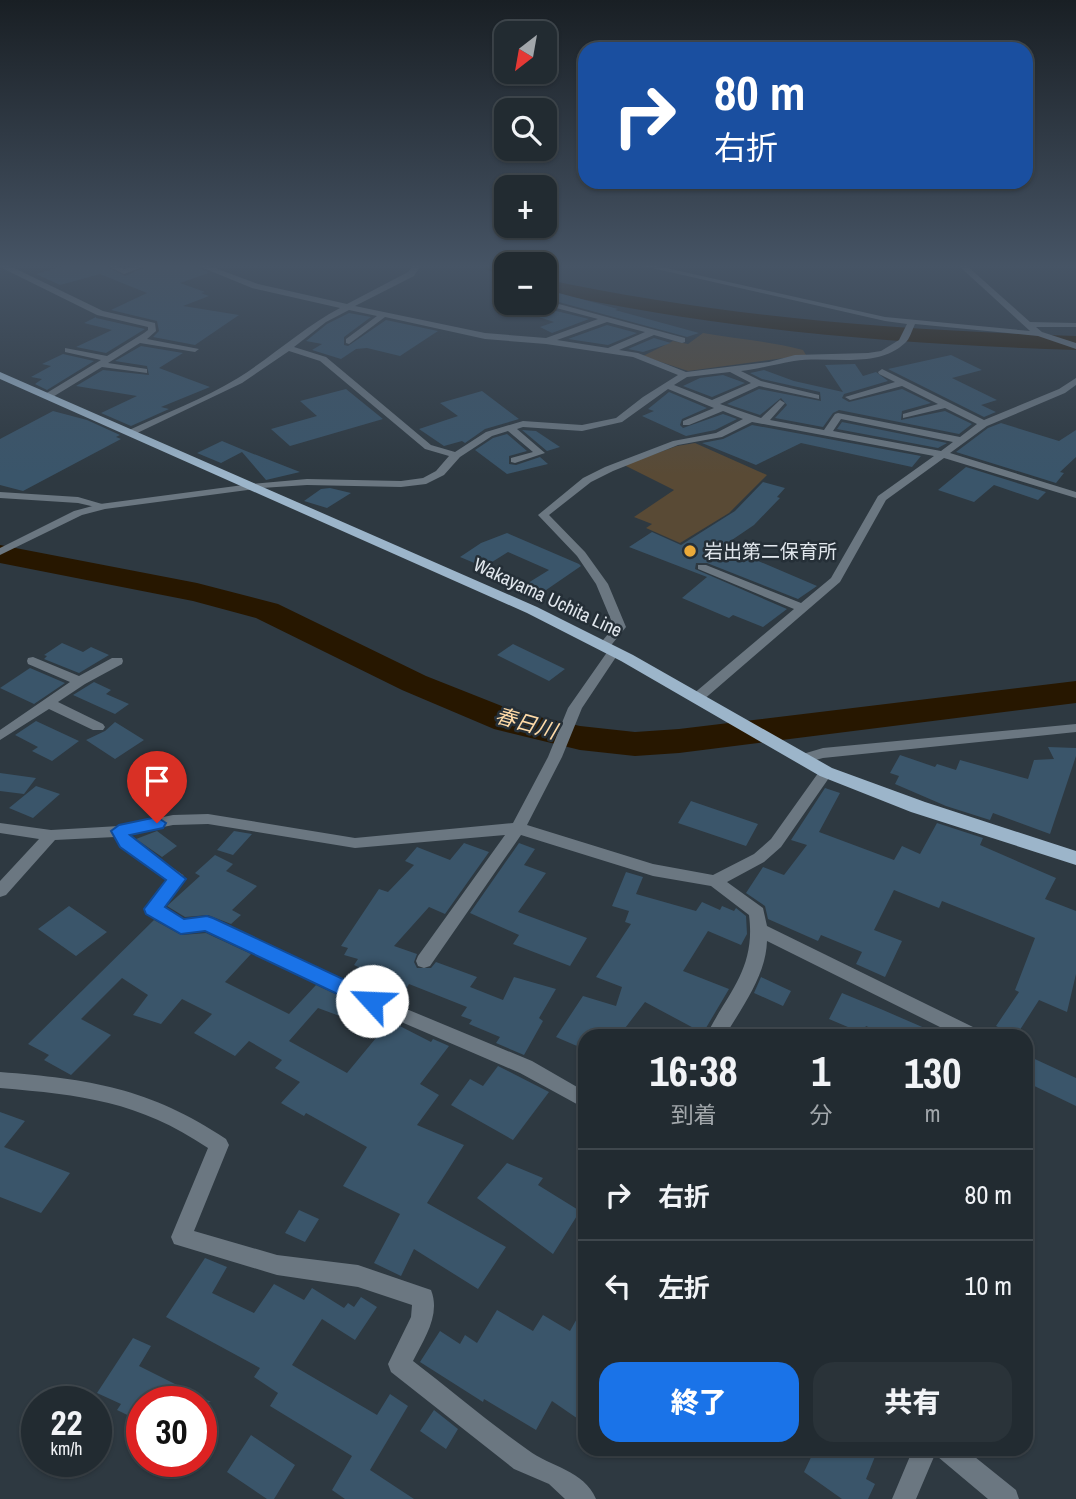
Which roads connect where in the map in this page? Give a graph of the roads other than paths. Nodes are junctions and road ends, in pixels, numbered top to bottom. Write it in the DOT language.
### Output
graph roads {
  1 [pos="146,335"];
  2 [pos="302,335"];
  3 [pos="357,335"];
  4 [pos="480,335"];
  5 [pos="563,335"];
  6 [pos="646,335"];
  7 [pos="660,335"];
  8 [pos="906,335"];
  9 [pos="1041,335"];
  10 [pos="1052,339"];
  11 [pos="1076,339"];
  12 [pos="138,340"];
  13 [pos="682,340"];
  14 [pos="349,341"];
  15 [pos="546,341"];
  16 [pos="1076,346"];
  17 [pos="288,348"];
  18 [pos="195,349"];
  19 [pos="68,350"];
  20 [pos="610,350"];
  21 [pos="105,361"];
  22 [pos="730,370"];
  23 [pos="144,371"];
  24 [pos="882,372"];
  25 [pos="0,375"];
  26 [pos="685,375"];
  27 [pos="1076,382"];
  28 [pos="758,383"];
  29 [pos="902,383"];
  30 [pos="668,386"];
  31 [pos="48,396"];
  32 [pos="816,397"];
  33 [pos="850,397"];
  34 [pos="780,403"];
  35 [pos="945,404"];
  36 [pos="717,406"];
  37 [pos="906,416"];
  38 [pos="757,420"];
  39 [pos="686,423"];
  40 [pos="984,425"];
  41 [pos="510,428"];
  42 [pos="130,433"];
  43 [pos="827,433"];
  44 [pos="960,440"];
  45 [pos="942,454"];
  46 [pos="456,455"];
  47 [pos="514,460"];
  48 [pos="251,487"];
  49 [pos="0,495"];
  50 [pos="1076,495"];
  51 [pos="104,506"];
  52 [pos="0,552"];
  53 [pos="702,567"];
  54 [pos="804,609"];
  55 [pos="609,649"];
  56 [pos="33,661"];
  57 [pos="117,661"];
  58 [pos="80,681"];
  59 [pos="697,698"];
  60 [pos="48,703"];
  61 [pos="99,727"];
  62 [pos="1076,728"];
  63 [pos="0,736"];
  64 [pos="797,757"];
  65 [pos="826,772"];
  66 [pos="0,828"];
  67 [pos="518,828"];
  68 [pos="119,831"];
  69 [pos="51,835"];
  70 [pos="1076,858"];
  71 [pos="715,881"];
  72 [pos="0,891"];
  73 [pos="761,930"];
  74 [pos="424,961"];
  75 [pos="719,1029"];
  76 [pos="961,1029"];
  77 [pos="0,1080"];
  78 [pos="578,1097"];
  79 [pos="922,1456"];
  80 [pos="955,1456"];
  81 [pos="584,1499"];
  82 [pos="904,1499"];
  83 [pos="1007,1499"];
  1 -- 12 [label="street"];
  2 -- 17 [label="street"];
  3 -- 14 [label="street"];
  4 -- 15 [label="street"];
  5 -- 15 [label="street"];
  6 -- 20 [label="street"];
  7 -- 13 [label="street"];
  8 -- 22 [label="street"];
  9 -- 10 [label="street"];
  10 -- 11 [label="street"];
  10 -- 16 [label="street"];
  12 -- 18 [label="street"];
  12 -- 21 [label="street"];
  15 -- 20 [label="street"];
  17 -- 42 [label="street"];
  17 -- 46 [label="street"];
  19 -- 21 [label="street"];
  20 -- 26 [label="street"];
  21 -- 23 [label="street"];
  21 -- 31 [label="street"];
  22 -- 26 [label="street"];
  22 -- 28 [label="street"];
  24 -- 29 [label="street"];
  25 -- 31 [label="main road, Wakayama Uchita Line"];
  26 -- 30 [label="street"];
  27 -- 40 [label="street"];
  28 -- 32 [label="street"];
  28 -- 36 [label="street"];
  29 -- 33 [label="street"];
  29 -- 35 [label="street"];
  30 -- 36 [label="street"];
  30 -- 41 [label="street"];
  31 -- 42 [label="main road, Wakayama Uchita Line"];
  34 -- 38 [label="street"];
  35 -- 37 [label="street"];
  35 -- 40 [label="street"];
  36 -- 38 [label="street"];
  36 -- 39 [label="street"];
  38 -- 43 [label="street"];
  38 -- 55 [label="street"];
  40 -- 44 [label="street"];
  41 -- 46 [label="street"];
  41 -- 47 [label="street"];
  42 -- 48 [label="main road, Wakayama Uchita Line"];
  43 -- 44 [label="street"];
  43 -- 45 [label="street"];
  44 -- 45 [label="street"];
  45 -- 50 [label="street"];
  45 -- 54 [label="street"];
  46 -- 48 [label="street"];
  48 -- 51 [label="street"];
  48 -- 55 [label="main road, Wakayama Uchita Line"];
  49 -- 51 [label="street"];
  51 -- 52 [label="street"];
  53 -- 54 [label="street"];
  54 -- 59 [label="street"];
  55 -- 59 [label="main road, Wakayama Uchita Line"];
  55 -- 67 [label="street"];
  56 -- 58 [label="street"];
  57 -- 58 [label="street"];
  58 -- 60 [label="street"];
  59 -- 64 [label="main road, Wakayama Uchita Line"];
  60 -- 61 [label="street"];
  60 -- 63 [label="street"];
  62 -- 64 [label="street"];
  64 -- 65 [label="main road, Wakayama Uchita Line"];
  65 -- 70 [label="main road, Wakayama Uchita Line"];
  65 -- 71 [label="street"];
  66 -- 69 [label="street"];
  67 -- 68 [label="street"];
  67 -- 71 [label="street"];
  67 -- 74 [label="street"];
  68 -- 69 [label="street"];
  68 -- 78 [label="street"];
  69 -- 72 [label="street"];
  71 -- 73 [label="street"];
  73 -- 75 [label="street"];
  73 -- 76 [label="street"];
  77 -- 81 [label="street"];
  79 -- 82 [label="street"];
  80 -- 83 [label="street"];
}
